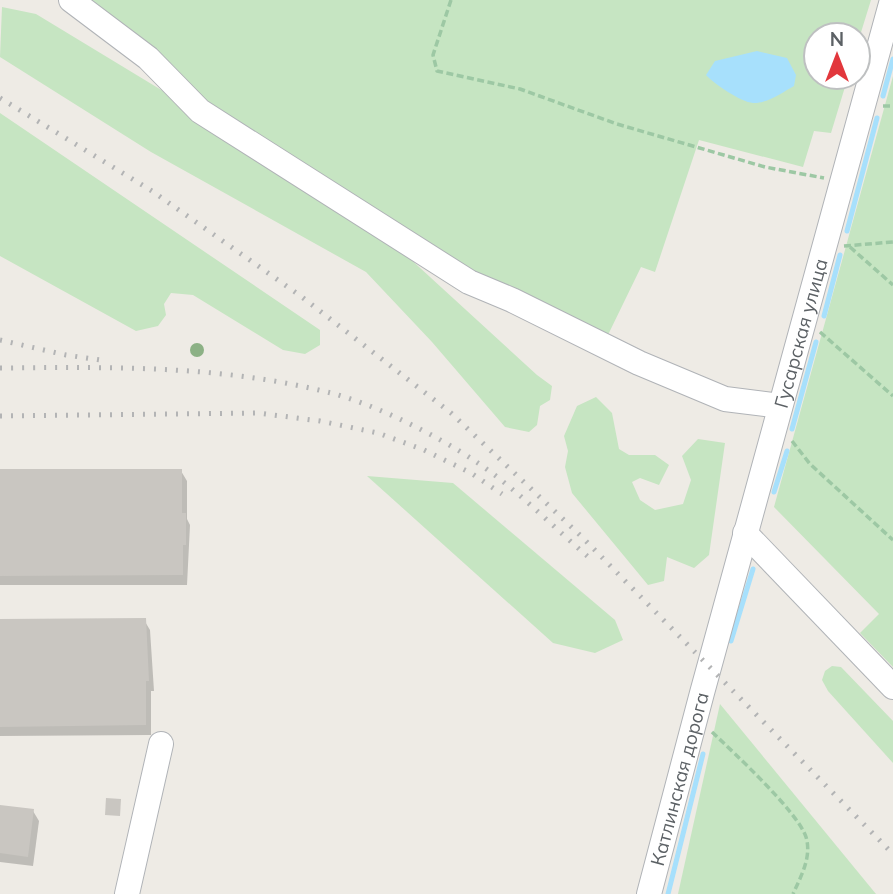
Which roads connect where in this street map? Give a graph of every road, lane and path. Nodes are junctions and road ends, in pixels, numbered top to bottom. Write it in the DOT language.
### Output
graph roads {
  1 [pos="71,0"];
  2 [pos="451,0"];
  3 [pos="892,0"];
  4 [pos="842,181"];
  5 [pos="893,242"];
  6 [pos="825,244"];
  7 [pos="850,247"];
  8 [pos="893,285"];
  9 [pos="804,321"];
  10 [pos="893,396"];
  11 [pos="778,414"];
  12 [pos="745,533"];
  13 [pos="893,540"];
  14 [pos="709,665"];
  15 [pos="893,687"];
  16 [pos="696,715"];
  17 [pos="162,744"];
  18 [pos="127,894"];
  19 [pos="649,894"];
  20 [pos="793,894"];
  1 -- 11 [label="street"];
  2 -- 4 [label="path"];
  3 -- 4 [label="street, Гусарская улица"];
  4 -- 6 [label="street, Гусарская улица"];
  5 -- 7 [label="path"];
  6 -- 7 [label="path"];
  6 -- 9 [label="street, Гусарская улица"];
  7 -- 8 [label="path"];
  9 -- 10 [label="path"];
  9 -- 11 [label="street, Гусарская улица"];
  11 -- 12 [label="street, Гусарская улица"];
  11 -- 13 [label="path"];
  12 -- 14 [label="street, Гусарская улица"];
  12 -- 15 [label="street"];
  14 -- 16 [label="street, Катлинская дорога"];
  16 -- 19 [label="street, Катлинская дорога"];
  16 -- 20 [label="path"];
  17 -- 18 [label="street"];
}
